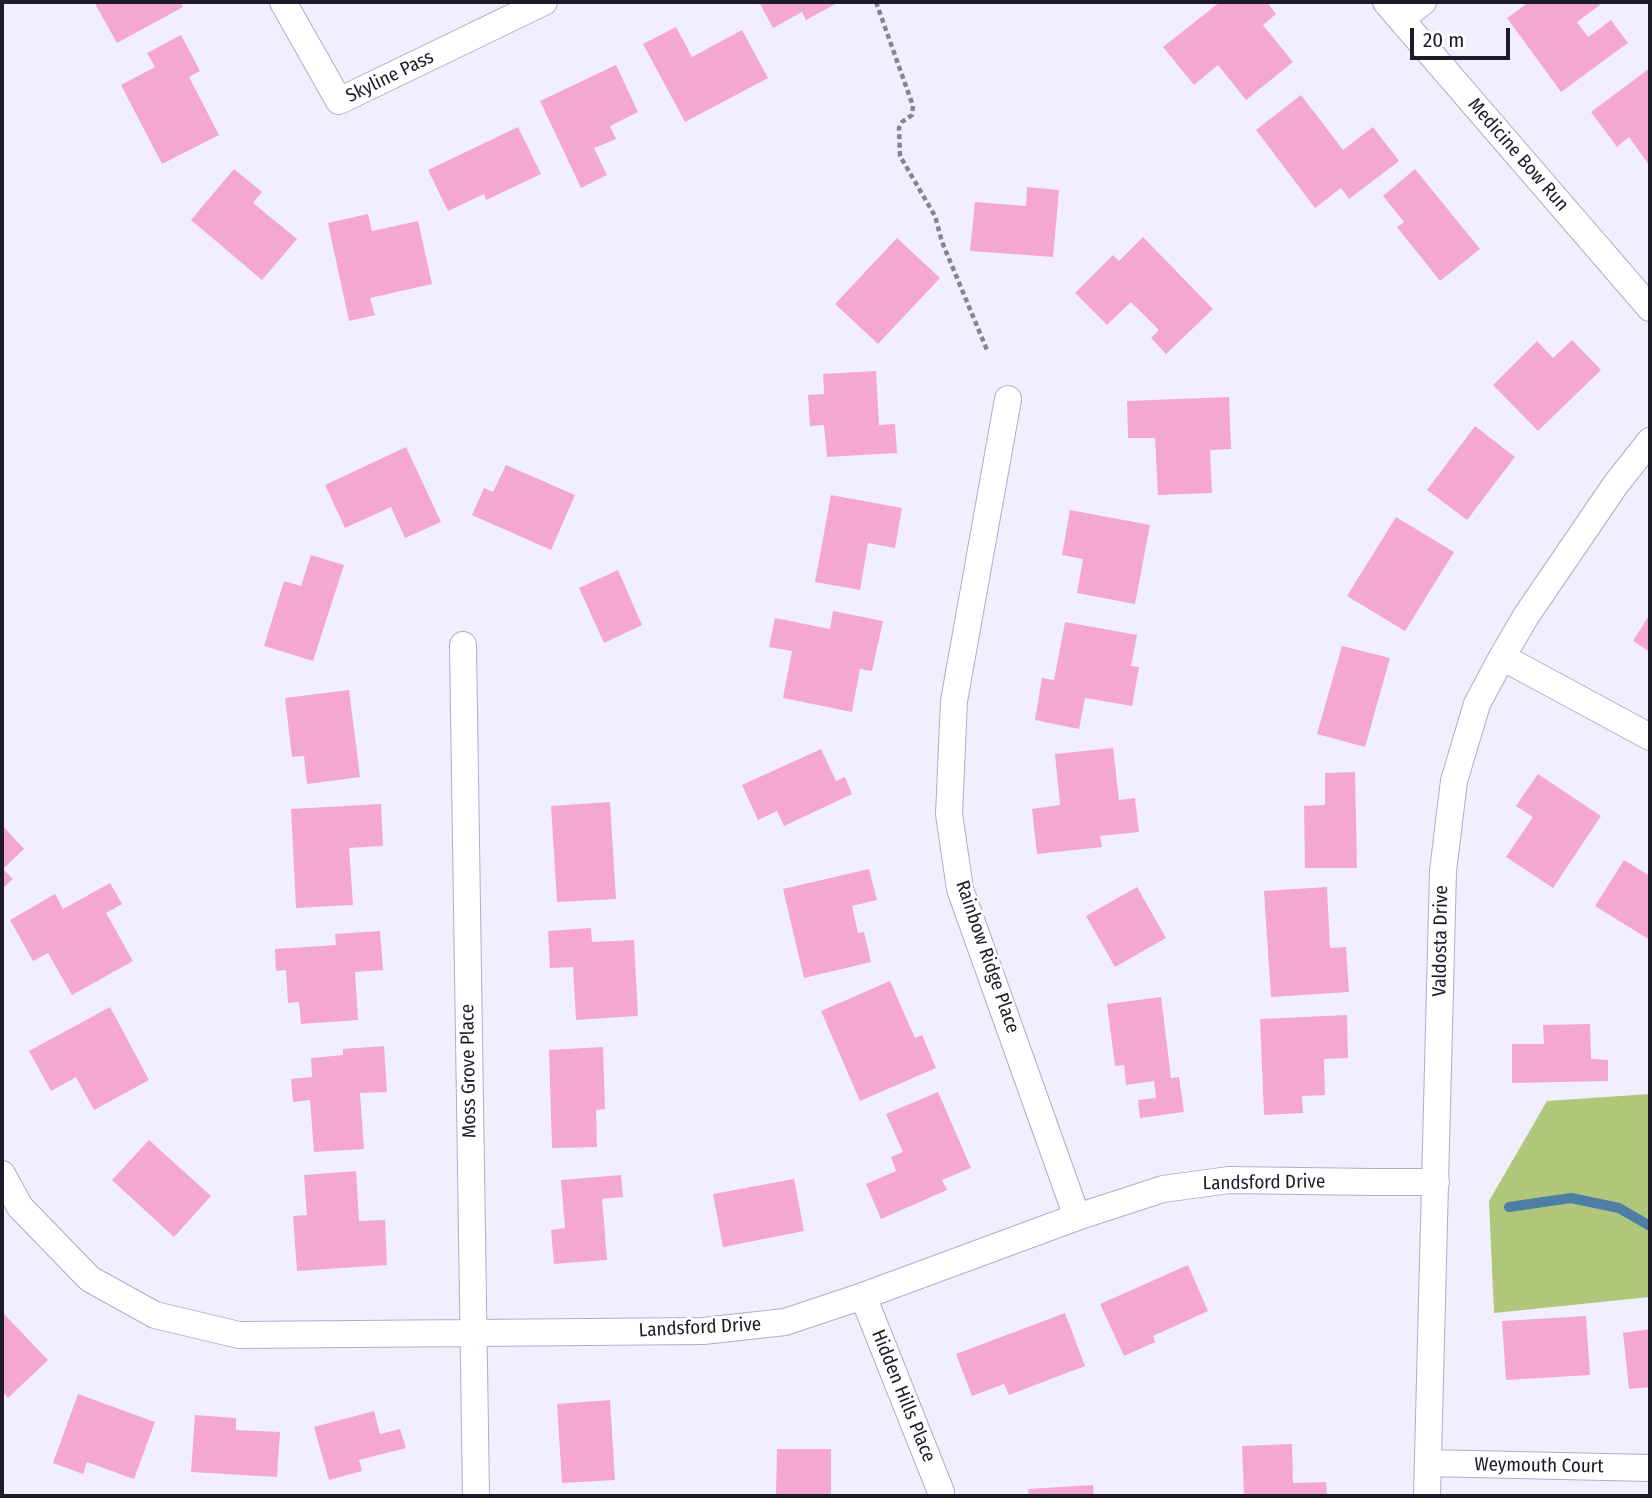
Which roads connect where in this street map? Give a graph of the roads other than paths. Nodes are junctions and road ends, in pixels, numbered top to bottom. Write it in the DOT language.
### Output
graph roads {
  1 [pos="283,2"];
  2 [pos="544,2"];
  3 [pos="1423,2"];
  4 [pos="1393,11"];
  5 [pos="1650,308"];
  6 [pos="1008,399"];
  7 [pos="1650,441"];
  8 [pos="463,645"];
  9 [pos="1502,657"];
  10 [pos="1650,737"];
  11 [pos="2,1174"];
  12 [pos="1436,1182"];
  13 [pos="1077,1217"];
  14 [pos="863,1296"];
  15 [pos="474,1334"];
  16 [pos="1428,1463"];
  17 [pos="1650,1468"];
  18 [pos="476,1496"];
  19 [pos="941,1496"];
  20 [pos="1427,1496"];
  1 -- 2 [label="street, Skyline Pass"];
  3 -- 4 [label="street"];
  4 -- 5 [label="street, Medicine Bow Run"];
  6 -- 13 [label="street, Rainbow Ridge Place"];
  7 -- 9 [label="street, Valdosta Drive"];
  8 -- 15 [label="street, Moss Grove Place"];
  9 -- 10 [label="street"];
  9 -- 12 [label="street, Valdosta Drive"];
  11 -- 15 [label="street, Landsford Drive"];
  12 -- 13 [label="street, Landsford Drive"];
  12 -- 16 [label="street, Valdosta Drive"];
  13 -- 14 [label="street, Landsford Drive"];
  14 -- 15 [label="street, Landsford Drive"];
  14 -- 19 [label="street, Hidden Hills Place"];
  15 -- 18 [label="street, Moss Grove Place"];
  16 -- 17 [label="street, Weymouth Court"];
  16 -- 20 [label="street, Valdosta Drive"];
}
